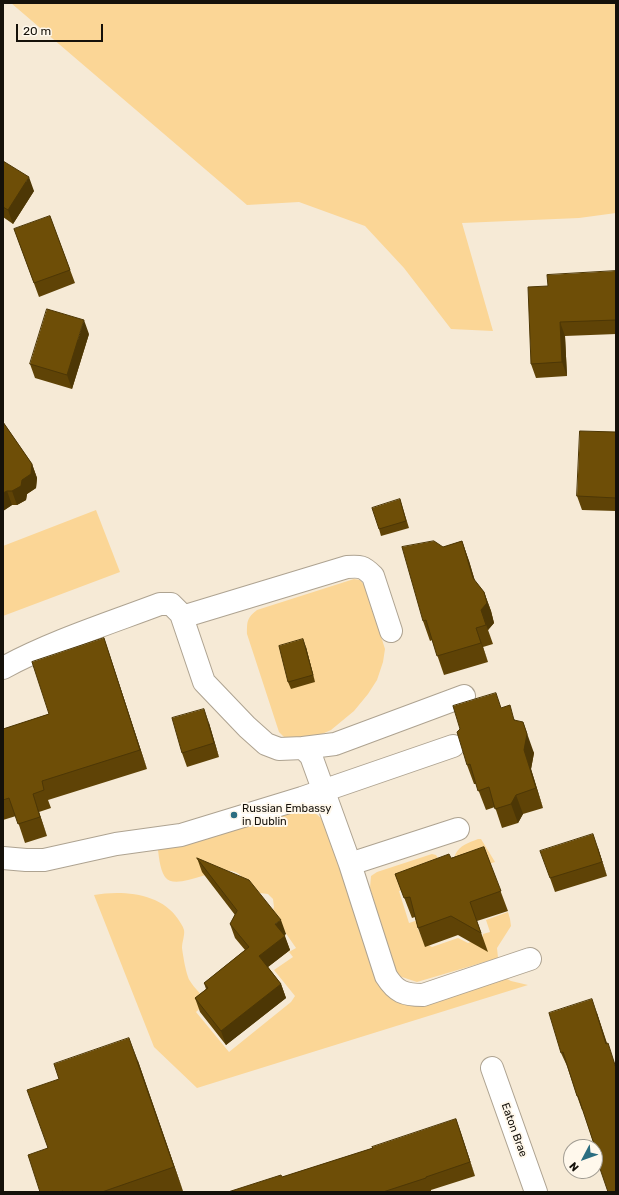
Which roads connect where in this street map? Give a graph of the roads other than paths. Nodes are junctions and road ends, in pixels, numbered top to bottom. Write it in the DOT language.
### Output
graph roads {
  1 [pos="182,617"];
  2 [pos="391,631"];
  3 [pos="3,668"];
  4 [pos="464,696"];
  5 [pos="453,746"];
  6 [pos="303,748"];
  7 [pos="323,790"];
  8 [pos="458,829"];
  9 [pos="3,858"];
  10 [pos="350,864"];
  11 [pos="530,959"];
  12 [pos="492,1068"];
  13 [pos="536,1192"];
  1 -- 2 [label="street"];
  1 -- 3 [label="street"];
  1 -- 6 [label="street"];
  4 -- 6 [label="street"];
  5 -- 7 [label="street"];
  6 -- 7 [label="street"];
  7 -- 9 [label="street"];
  7 -- 10 [label="street"];
  8 -- 10 [label="street"];
  10 -- 11 [label="street"];
  12 -- 13 [label="street, Eaton Brae"];
}
